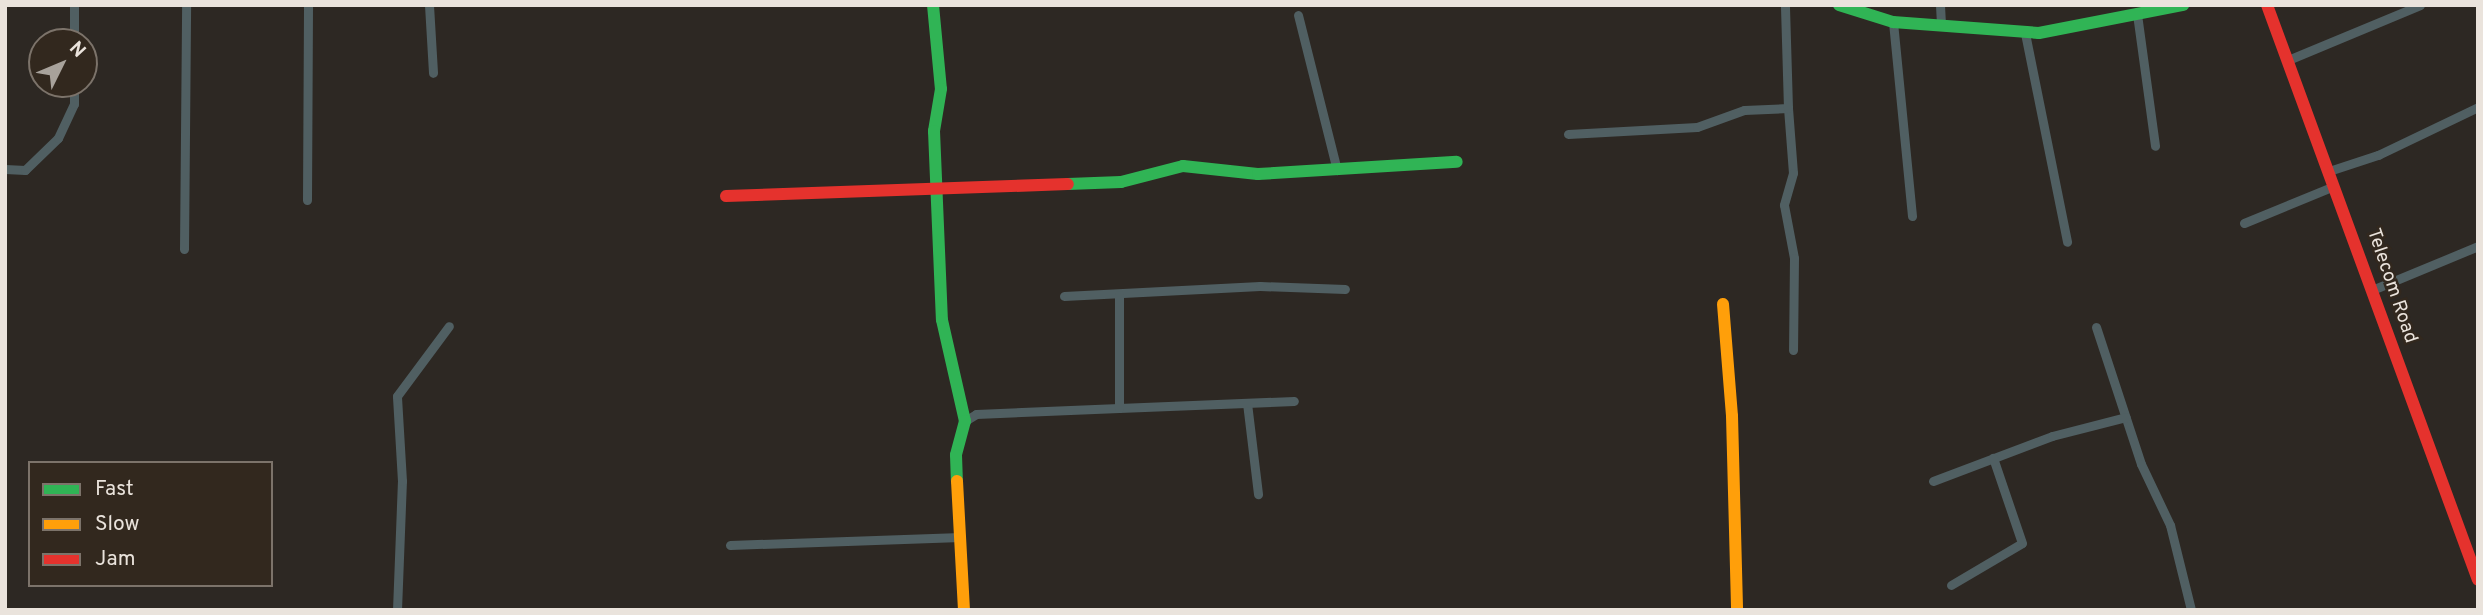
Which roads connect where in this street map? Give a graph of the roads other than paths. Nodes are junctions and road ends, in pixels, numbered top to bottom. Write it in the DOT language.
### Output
graph roads {
  1 [pos="74,5"];
  2 [pos="186,5"];
  3 [pos="308,5"];
  4 [pos="429,5"];
  5 [pos="933,5"];
  6 [pos="1785,5"];
  7 [pos="1839,5"];
  8 [pos="1940,5"];
  9 [pos="2183,5"];
  10 [pos="2267,5"];
  11 [pos="2420,5"];
  12 [pos="2137,14"];
  13 [pos="1298,15"];
  14 [pos="1893,22"];
  15 [pos="1941,23"];
  16 [pos="74,28"];
  17 [pos="2025,33"];
  18 [pos="2288,60"];
  19 [pos="433,73"];
  20 [pos="74,98"];
  21 [pos="2478,107"];
  22 [pos="1788,108"];
  23 [pos="1568,134"];
  24 [pos="2155,146"];
  25 [pos="1457,162"];
  26 [pos="5,169"];
  27 [pos="1337,170"];
  28 [pos="2329,171"];
  29 [pos="2334,186"];
  30 [pos="935,188"];
  31 [pos="726,196"];
  32 [pos="307,200"];
  33 [pos="1912,216"];
  34 [pos="2244,223"];
  35 [pos="2067,242"];
  36 [pos="2478,246"];
  37 [pos="184,249"];
  38 [pos="1345,289"];
  39 [pos="2372,290"];
  40 [pos="1119,295"];
  41 [pos="1064,296"];
  42 [pos="1723,304"];
  43 [pos="449,326"];
  44 [pos="2096,327"];
  45 [pos="1793,350"];
  46 [pos="1294,401"];
  47 [pos="1247,403"];
  48 [pos="1119,408"];
  49 [pos="2126,417"];
  50 [pos="965,421"];
  51 [pos="1993,458"];
  52 [pos="1933,481"];
  53 [pos="1258,494"];
  54 [pos="961,537"];
  55 [pos="730,545"];
  56 [pos="2478,580"];
  57 [pos="1951,585"];
  58 [pos="397,610"];
  59 [pos="964,610"];
  60 [pos="1737,610"];
  61 [pos="2191,610"];
  1 -- 16 [label="street"];
  2 -- 37 [label="street"];
  3 -- 32 [label="street"];
  4 -- 19 [label="street"];
  5 -- 30 [label="street"];
  6 -- 22 [label="street"];
  7 -- 14 [label="street"];
  8 -- 15 [label="street"];
  9 -- 12 [label="street"];
  10 -- 18 [label="street, Telecom Road"];
  11 -- 18 [label="street"];
  12 -- 17 [label="street"];
  12 -- 24 [label="street"];
  13 -- 27 [label="street"];
  14 -- 15 [label="street"];
  14 -- 33 [label="street"];
  15 -- 17 [label="street"];
  17 -- 35 [label="street"];
  18 -- 28 [label="street, Telecom Road"];
  20 -- 26 [label="street"];
  21 -- 28 [label="street"];
  22 -- 23 [label="street"];
  22 -- 45 [label="street"];
  25 -- 27 [label="street"];
  27 -- 30 [label="street"];
  28 -- 29 [label="street, Telecom Road"];
  29 -- 34 [label="street"];
  29 -- 39 [label="street, Telecom Road"];
  30 -- 31 [label="street"];
  30 -- 50 [label="street"];
  36 -- 39 [label="street"];
  38 -- 40 [label="street"];
  39 -- 56 [label="street, Telecom Road"];
  40 -- 41 [label="street"];
  40 -- 48 [label="street"];
  42 -- 60 [label="street"];
  43 -- 58 [label="street"];
  44 -- 49 [label="street"];
  46 -- 47 [label="street"];
  47 -- 48 [label="street"];
  47 -- 53 [label="street"];
  48 -- 50 [label="street"];
  49 -- 51 [label="street"];
  49 -- 61 [label="street"];
  50 -- 54 [label="street"];
  51 -- 52 [label="street"];
  51 -- 57 [label="street"];
  54 -- 55 [label="street"];
  54 -- 59 [label="street"];
}
